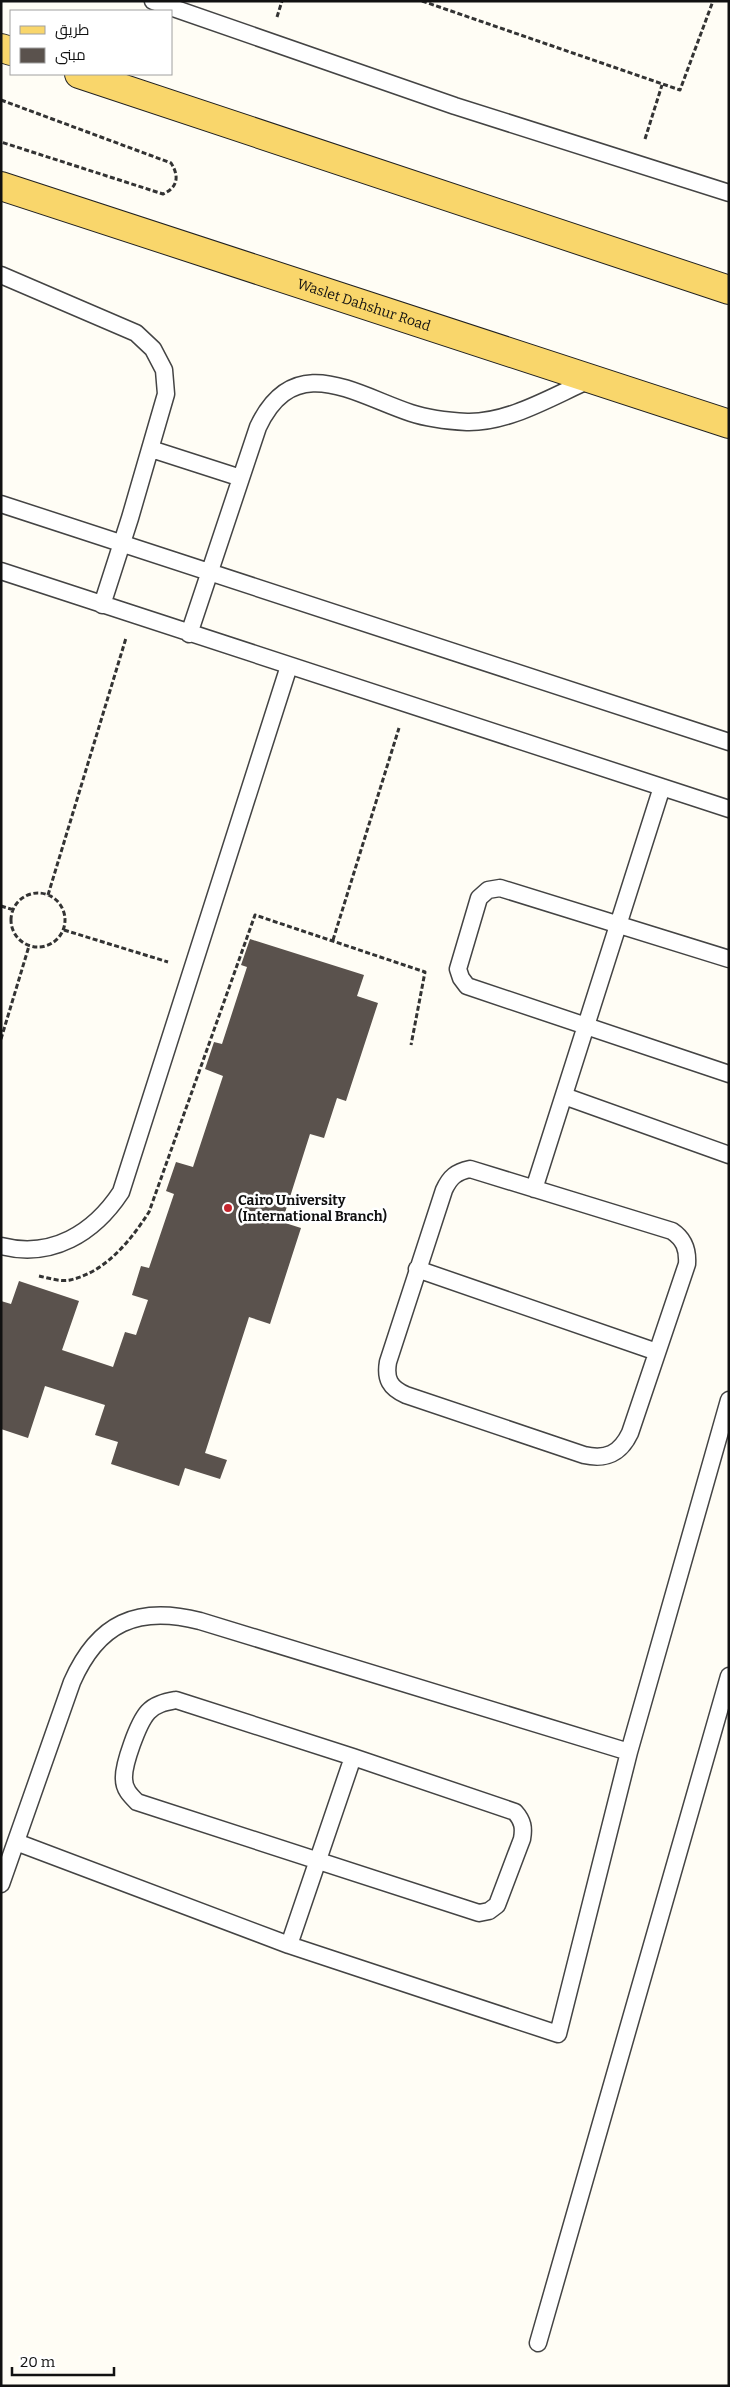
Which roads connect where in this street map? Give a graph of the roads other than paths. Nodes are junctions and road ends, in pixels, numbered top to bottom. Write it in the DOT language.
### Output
graph roads {
  1 [pos="153,1"];
  2 [pos="82,75"];
  3 [pos="1,186"];
  4 [pos="729,193"];
  5 [pos="1,275"];
  6 [pos="729,290"];
  7 [pos="592,379"];
  8 [pos="729,424"];
  9 [pos="151,450"];
  10 [pos="241,478"];
  11 [pos="1,504"];
  12 [pos="121,543"];
  13 [pos="1,572"];
  14 [pos="209,572"];
  15 [pos="102,605"];
  16 [pos="189,634"];
  17 [pos="289,666"];
  18 [pos="729,742"];
  19 [pos="662,787"];
  20 [pos="729,809"];
  21 [pos="618,924"];
  22 [pos="729,959"];
  23 [pos="586,1026"];
  24 [pos="729,1074"];
  25 [pos="564,1096"];
  26 [pos="729,1155"];
  27 [pos="534,1189"];
  28 [pos="1,1246"];
  29 [pos="417,1269"];
  30 [pos="657,1352"];
  31 [pos="729,1400"];
  32 [pos="729,1676"];
  33 [pos="630,1752"];
  34 [pos="353,1757"];
  35 [pos="16,1842"];
  36 [pos="317,1861"];
  37 [pos="1,1884"];
  38 [pos="289,1945"];
  39 [pos="538,2343"];
  1 -- 4 [label="lane"];
  2 -- 6 [label="main road"];
  3 -- 7 [label="main road, Waslet Dahshur Road"];
  5 -- 9 [label="lane"];
  7 -- 8 [label="main road, Waslet Dahshur Road"];
  7 -- 10 [label="lane"];
  9 -- 10 [label="lane"];
  9 -- 12 [label="lane"];
  10 -- 14 [label="lane"];
  11 -- 12 [label="lane"];
  12 -- 14 [label="lane"];
  12 -- 15 [label="lane"];
  13 -- 15 [label="lane"];
  14 -- 16 [label="lane"];
  14 -- 18 [label="lane"];
  15 -- 16 [label="lane"];
  16 -- 17 [label="lane"];
  17 -- 19 [label="lane"];
  17 -- 28 [label="lane"];
  19 -- 20 [label="lane"];
  19 -- 21 [label="lane"];
  21 -- 22 [label="lane"];
  21 -- 23 [label="lane"];
  21 -- 23 [label="lane"];
  23 -- 24 [label="lane"];
  23 -- 25 [label="lane"];
  25 -- 26 [label="lane"];
  25 -- 27 [label="lane"];
  27 -- 29 [label="lane"];
  27 -- 30 [label="lane"];
  29 -- 30 [label="lane"];
  29 -- 30 [label="lane"];
  31 -- 33 [label="lane"];
  32 -- 39 [label="lane"];
  33 -- 35 [label="lane"];
  33 -- 38 [label="lane"];
  34 -- 36 [label="lane"];
  34 -- 36 [label="lane"];
  34 -- 36 [label="lane"];
  35 -- 37 [label="lane"];
  35 -- 38 [label="lane"];
  36 -- 38 [label="lane"];
}
